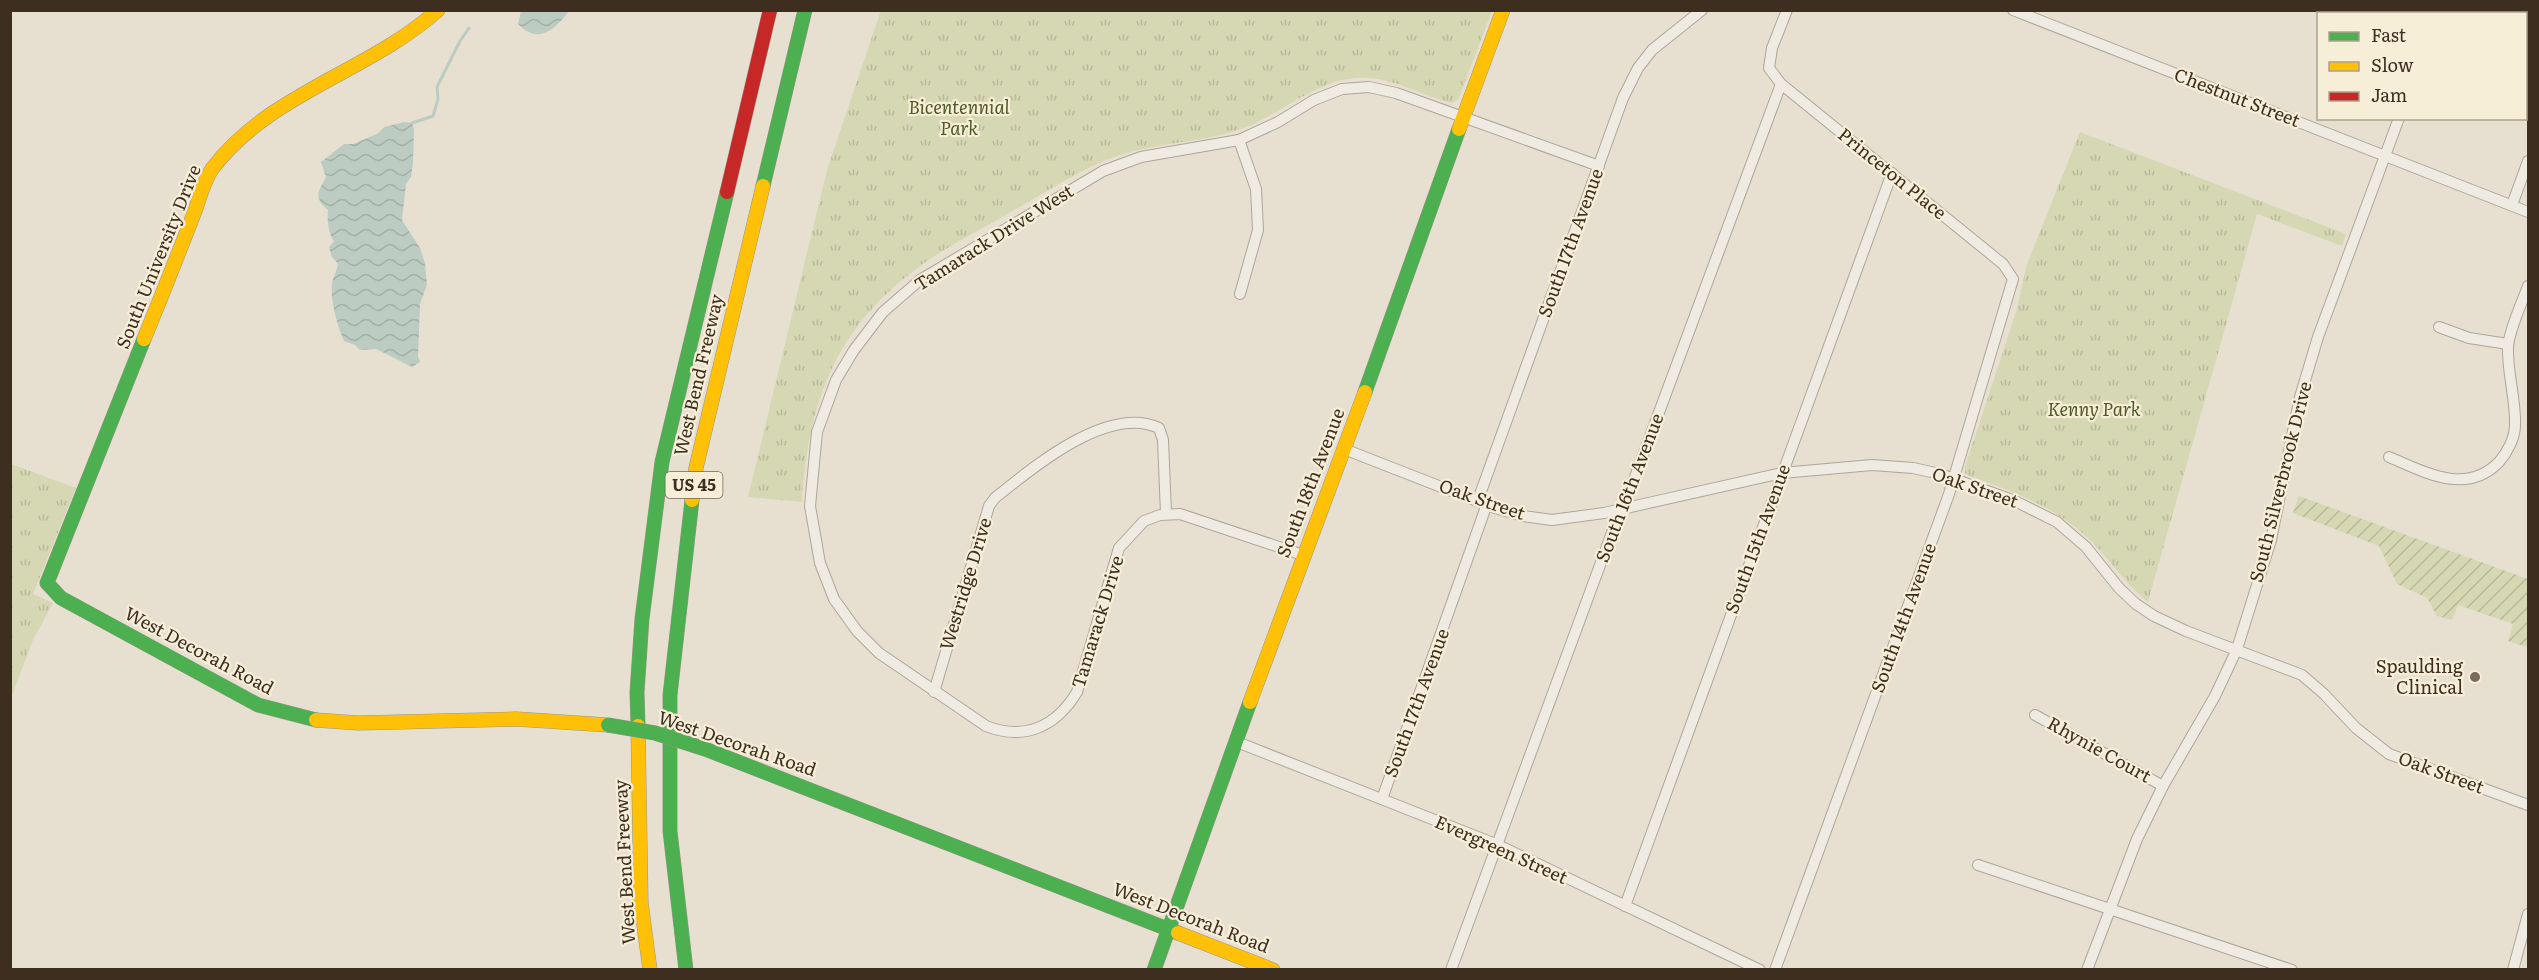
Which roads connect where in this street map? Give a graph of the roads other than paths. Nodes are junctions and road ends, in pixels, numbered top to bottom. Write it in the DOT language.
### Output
graph roads {
  1 [pos="438,10"];
  2 [pos="770,10"];
  3 [pos="805,10"];
  4 [pos="1503,10"];
  5 [pos="1702,10"];
  6 [pos="1787,10"];
  7 [pos="2013,10"];
  8 [pos="2037,15"];
  9 [pos="1781,84"];
  10 [pos="1462,116"];
  11 [pos="2398,120"];
  12 [pos="1239,140"];
  13 [pos="2385,156"];
  14 [pos="2529,161"];
  15 [pos="1599,166"];
  16 [pos="1892,173"];
  17 [pos="2512,205"];
  18 [pos="2529,212"];
  19 [pos="2003,264"];
  20 [pos="2529,286"];
  21 [pos="1240,294"];
  22 [pos="2439,327"];
  23 [pos="2508,344"];
  24 [pos="1344,449"];
  25 [pos="2389,457"];
  26 [pos="1782,473"];
  27 [pos="1953,478"];
  28 [pos="1483,502"];
  29 [pos="1622,508"];
  30 [pos="1166,514"];
  31 [pos="1303,555"];
  32 [pos="47,583"];
  33 [pos="2237,649"];
  34 [pos="934,692"];
  35 [pos="2035,715"];
  36 [pos="1237,742"];
  37 [pos="2163,786"];
  38 [pos="1382,799"];
  39 [pos="2529,805"];
  40 [pos="1498,845"];
  41 [pos="1978,865"];
  42 [pos="1625,906"];
  43 [pos="2109,909"];
  44 [pos="2529,914"];
  45 [pos="1168,928"];
  46 [pos="650,969"];
  47 [pos="686,969"];
  48 [pos="1154,969"];
  49 [pos="1273,969"];
  50 [pos="1451,969"];
  51 [pos="1760,969"];
  52 [pos="1775,969"];
  53 [pos="2087,969"];
  54 [pos="2292,969"];
  55 [pos="2513,969"];
  1 -- 32 [label="main road, South University Drive"];
  2 -- 46 [label="main road, West Bend Freeway / US 45"];
  3 -- 47 [label="main road, West Bend Freeway / US 45"];
  4 -- 10 [label="main road, South 18th Avenue"];
  5 -- 15 [label="street, South 17th Avenue"];
  6 -- 9 [label="street"];
  7 -- 8 [label="street, Chestnut Street"];
  8 -- 13 [label="street, Chestnut Street"];
  9 -- 16 [label="street, Princeton Place"];
  9 -- 29 [label="street, South 16th Avenue"];
  10 -- 12 [label="street, Tamarack Drive West"];
  10 -- 15 [label="street, Tamarack Drive West"];
  10 -- 24 [label="main road, South 18th Avenue"];
  11 -- 13 [label="street, South Silverbrook Drive"];
  12 -- 21 [label="street"];
  12 -- 34 [label="street, Tamarack Drive West"];
  13 -- 17 [label="street, Chestnut Street"];
  13 -- 33 [label="street, South Silverbrook Drive"];
  14 -- 17 [label="street"];
  15 -- 28 [label="street, South 17th Avenue"];
  16 -- 19 [label="street, Princeton Place"];
  16 -- 26 [label="street, South 15th Avenue"];
  17 -- 18 [label="street, Chestnut Street"];
  19 -- 27 [label="street, South 14th Avenue"];
  20 -- 23 [label="street"];
  22 -- 23 [label="street"];
  23 -- 25 [label="street"];
  24 -- 28 [label="street, Oak Street"];
  24 -- 31 [label="main road, South 18th Avenue"];
  26 -- 27 [label="street, Oak Street"];
  26 -- 29 [label="street, Oak Street"];
  26 -- 42 [label="street, South 15th Avenue"];
  27 -- 33 [label="street, Oak Street"];
  27 -- 52 [label="street, South 14th Avenue"];
  28 -- 29 [label="street, Oak Street"];
  28 -- 38 [label="street, South 17th Avenue"];
  29 -- 40 [label="street, South 16th Avenue"];
  30 -- 31 [label="street"];
  30 -- 34 [label="street, Tamarack Drive"];
  30 -- 34 [label="street, Westridge Drive"];
  31 -- 36 [label="main road, South 18th Avenue"];
  32 -- 45 [label="main road, West Decorah Road, bridge"];
  33 -- 37 [label="street, South Silverbrook Drive"];
  33 -- 39 [label="street, Oak Street"];
  35 -- 37 [label="street, Rhynie Court"];
  36 -- 38 [label="street, Evergreen Street"];
  36 -- 45 [label="main road, South 18th Avenue"];
  37 -- 43 [label="street, South Silverbrook Drive"];
  38 -- 40 [label="street, Evergreen Street"];
  40 -- 42 [label="street, Evergreen Street"];
  40 -- 50 [label="street, South 16th Avenue"];
  41 -- 43 [label="street"];
  42 -- 51 [label="street, Evergreen Street"];
  43 -- 53 [label="street, South Silverbrook Drive"];
  43 -- 54 [label="street"];
  44 -- 55 [label="street"];
  45 -- 48 [label="main road, South 18th Avenue"];
  45 -- 49 [label="main road, West Decorah Road"];
}
